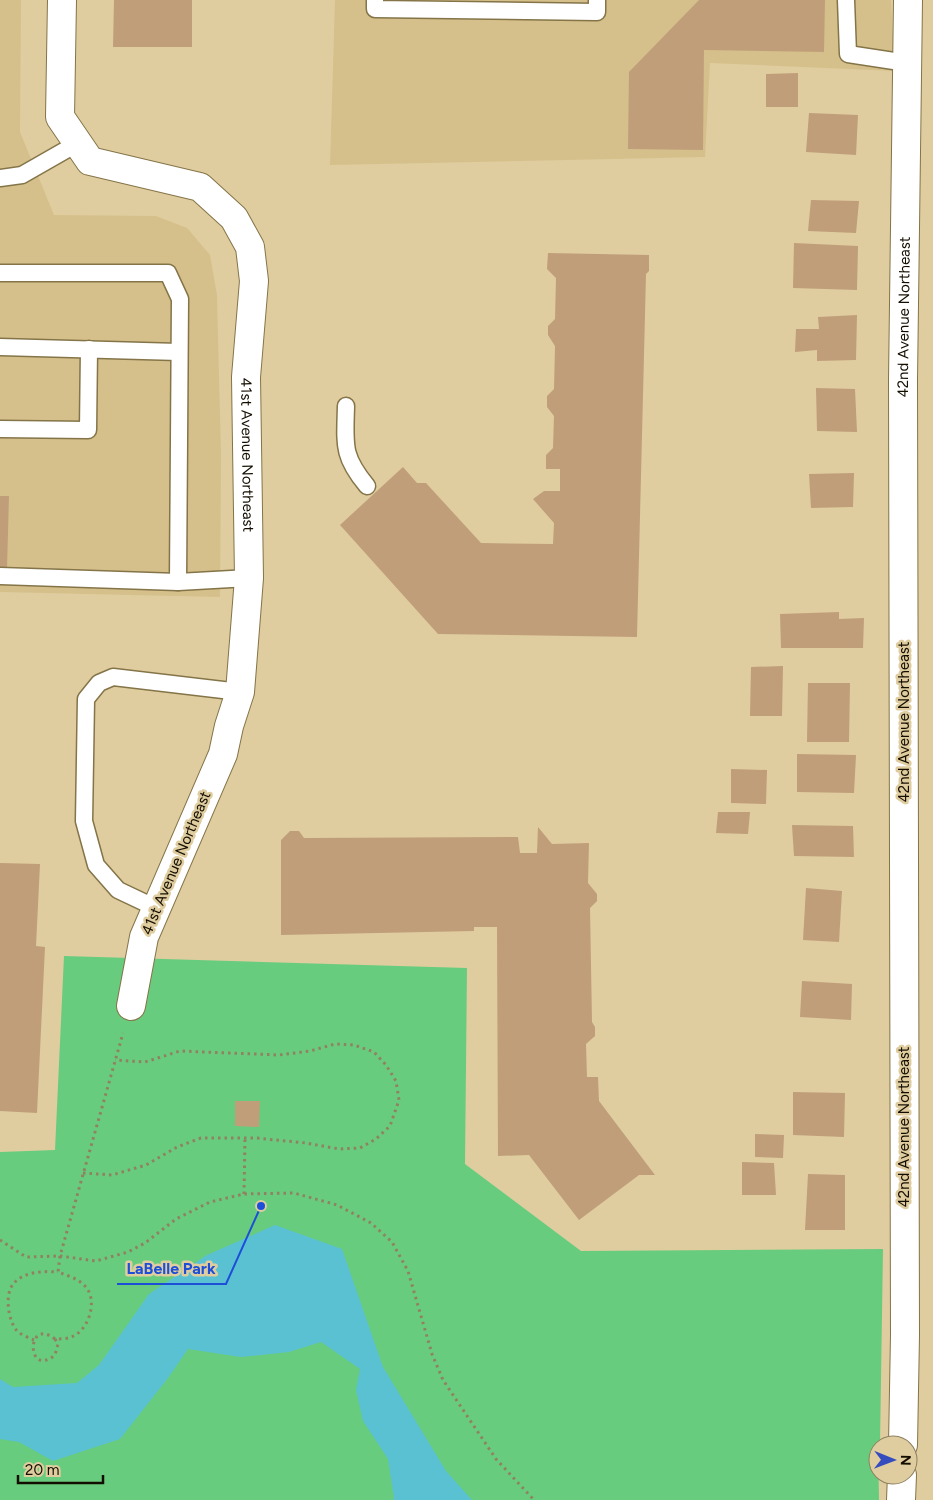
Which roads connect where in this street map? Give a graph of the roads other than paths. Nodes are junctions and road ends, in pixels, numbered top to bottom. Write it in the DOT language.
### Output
graph roads {
  1 [pos="62,0"];
  2 [pos="375,0"];
  3 [pos="597,0"];
  4 [pos="846,0"];
  5 [pos="908,0"];
  6 [pos="907,63"];
  7 [pos="78,143"];
  8 [pos="0,178"];
  9 [pos="0,273"];
  10 [pos="0,347"];
  11 [pos="89,349"];
  12 [pos="180,352"];
  13 [pos="346,406"];
  14 [pos="0,429"];
  15 [pos="367,486"];
  16 [pos="0,576"];
  17 [pos="249,578"];
  18 [pos="178,582"];
  19 [pos="240,692"];
  20 [pos="156,908"];
  21 [pos="131,1006"];
  22 [pos="902,1435"];
  23 [pos="902,1485"];
  24 [pos="901,1500"];
  1 -- 7 [label="street, 41st Avenue Northeast"];
  2 -- 3 [label="lane"];
  4 -- 6 [label="lane"];
  5 -- 6 [label="street, 42nd Avenue Northeast"];
  6 -- 22 [label="street, 42nd Avenue Northeast"];
  7 -- 8 [label="lane"];
  7 -- 17 [label="street, 41st Avenue Northeast"];
  9 -- 12 [label="lane"];
  10 -- 11 [label="lane"];
  11 -- 12 [label="lane"];
  11 -- 14 [label="lane"];
  12 -- 18 [label="lane"];
  13 -- 15 [label="lane"];
  16 -- 18 [label="lane"];
  17 -- 18 [label="lane"];
  17 -- 19 [label="street, 41st Avenue Northeast"];
  19 -- 20 [label="street, 41st Avenue Northeast"];
  19 -- 20 [label="lane"];
  20 -- 21 [label="street, 41st Avenue Northeast"];
  23 -- 24 [label="street"];
}
